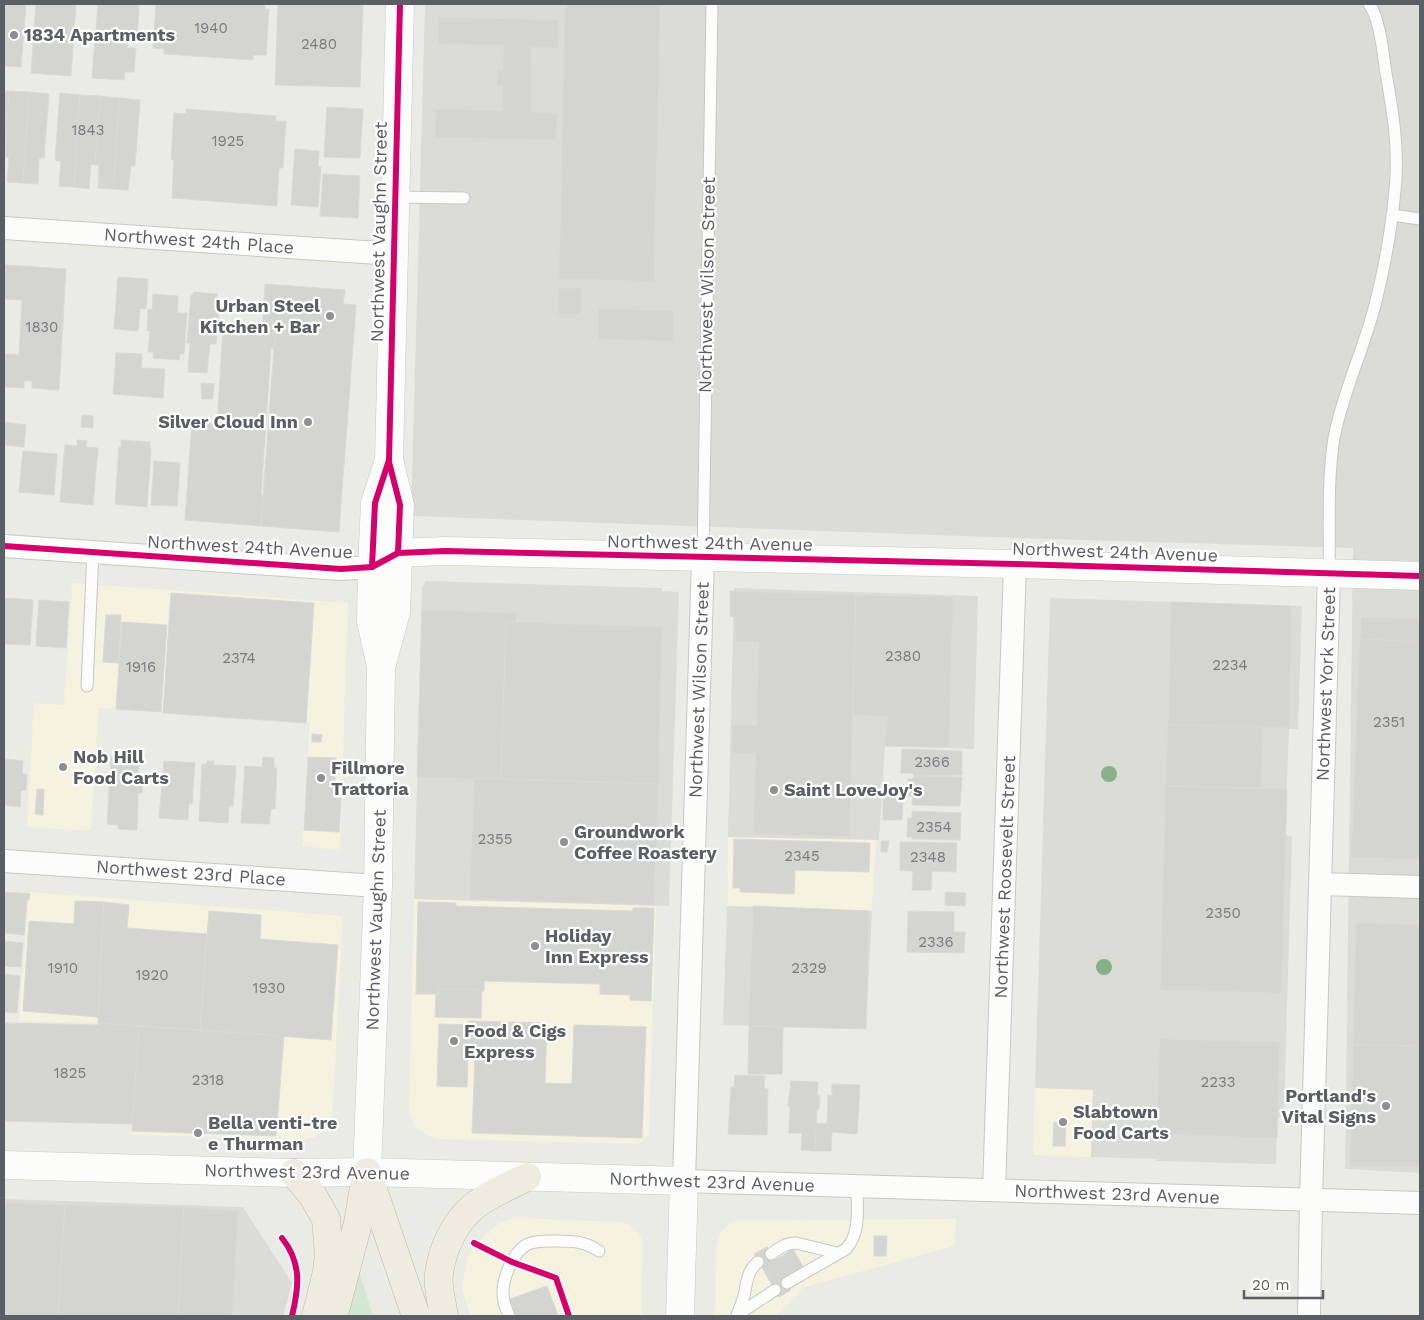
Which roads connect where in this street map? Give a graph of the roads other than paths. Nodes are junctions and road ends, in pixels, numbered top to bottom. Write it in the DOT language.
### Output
graph roads {
  1 [pos="400,4"];
  2 [pos="712,4"];
  3 [pos="1369,4"];
  4 [pos="394,197"];
  5 [pos="464,198"];
  6 [pos="1392,215"];
  7 [pos="1420,219"];
  8 [pos="4,228"];
  9 [pos="394,254"];
  10 [pos="388,460"];
  11 [pos="4,546"];
  12 [pos="94,552"];
  13 [pos="398,552"];
  14 [pos="703,558"];
  15 [pos="1015,564"];
  16 [pos="372,567"];
  17 [pos="1329,574"];
  18 [pos="1420,576"];
  19 [pos="381,667"];
  20 [pos="86,686"];
  21 [pos="4,861"];
  22 [pos="1321,884"];
  23 [pos="378,886"];
  24 [pos="1420,887"];
  25 [pos="4,1165"];
  26 [pos="294,1172"];
  27 [pos="367,1172"];
  28 [pos="527,1177"];
  29 [pos="684,1182"];
  30 [pos="857,1186"];
  31 [pos="994,1190"];
  32 [pos="1311,1200"];
  33 [pos="1420,1203"];
  34 [pos="599,1251"];
  35 [pos="837,1253"];
  36 [pos="771,1254"];
  37 [pos="758,1262"];
  38 [pos="787,1283"];
  39 [pos="774,1290"];
  40 [pos="316,1316"];
  41 [pos="334,1316"];
  42 [pos="416,1316"];
  43 [pos="444,1316"];
  44 [pos="508,1316"];
  45 [pos="680,1316"];
  46 [pos="736,1316"];
  47 [pos="1310,1316"];
  1 -- 4 [label="main road, Northwest Vaughn Street"];
  2 -- 14 [label="lane, Northwest Wilson Street"];
  3 -- 6 [label="lane, Northwest York Street"];
  4 -- 5 [label="lane"];
  4 -- 9 [label="main road, Northwest Vaughn Street"];
  6 -- 7 [label="lane"];
  6 -- 17 [label="lane, Northwest York Street"];
  8 -- 9 [label="street, Northwest 24th Place"];
  9 -- 10 [label="main road, Northwest Vaughn Street"];
  10 -- 13 [label="main road, Northwest Vaughn Street"];
  10 -- 16 [label="main road, Northwest Vaughn Street"];
  11 -- 12 [label="street, Northwest 24th Avenue"];
  12 -- 16 [label="street, Northwest 24th Avenue"];
  12 -- 20 [label="lane"];
  13 -- 14 [label="main road, Northwest 24th Avenue"];
  13 -- 19 [label="main road, Northwest Vaughn Street"];
  14 -- 15 [label="main road, Northwest 24th Avenue"];
  14 -- 29 [label="street, Northwest Wilson Street"];
  15 -- 17 [label="main road, Northwest 24th Avenue"];
  15 -- 31 [label="street, Northwest Roosevelt Street"];
  16 -- 19 [label="main road, Northwest Vaughn Street"];
  17 -- 18 [label="main road, Northwest 24th Avenue"];
  17 -- 22 [label="street, Northwest York Street"];
  19 -- 23 [label="main road, Northwest Vaughn Street"];
  21 -- 23 [label="street, Northwest 23rd Place"];
  22 -- 24 [label="street"];
  22 -- 32 [label="street, Northwest York Street"];
  23 -- 27 [label="main road, Northwest Vaughn Street"];
  25 -- 26 [label="main road, Northwest 23rd Avenue"];
  26 -- 27 [label="main road, Northwest 23rd Avenue"];
  26 -- 40 [label="highway"];
  27 -- 28 [label="main road, Northwest 23rd Avenue"];
  27 -- 41 [label="highway"];
  27 -- 42 [label="highway"];
  28 -- 29 [label="main road, Northwest 23rd Avenue"];
  28 -- 43 [label="highway"];
  29 -- 30 [label="street, Northwest 23rd Avenue"];
  29 -- 45 [label="main road, Northwest Wilson Street"];
  30 -- 31 [label="street, Northwest 23rd Avenue"];
  30 -- 35 [label="lane"];
  31 -- 32 [label="street, Northwest 23rd Avenue"];
  32 -- 33 [label="street, Northwest 23rd Avenue"];
  32 -- 47 [label="street, Northwest York Street"];
  34 -- 44 [label="lane"];
  35 -- 36 [label="lane"];
  35 -- 38 [label="lane"];
  37 -- 46 [label="lane"];
  39 -- 46 [label="lane"];
}
